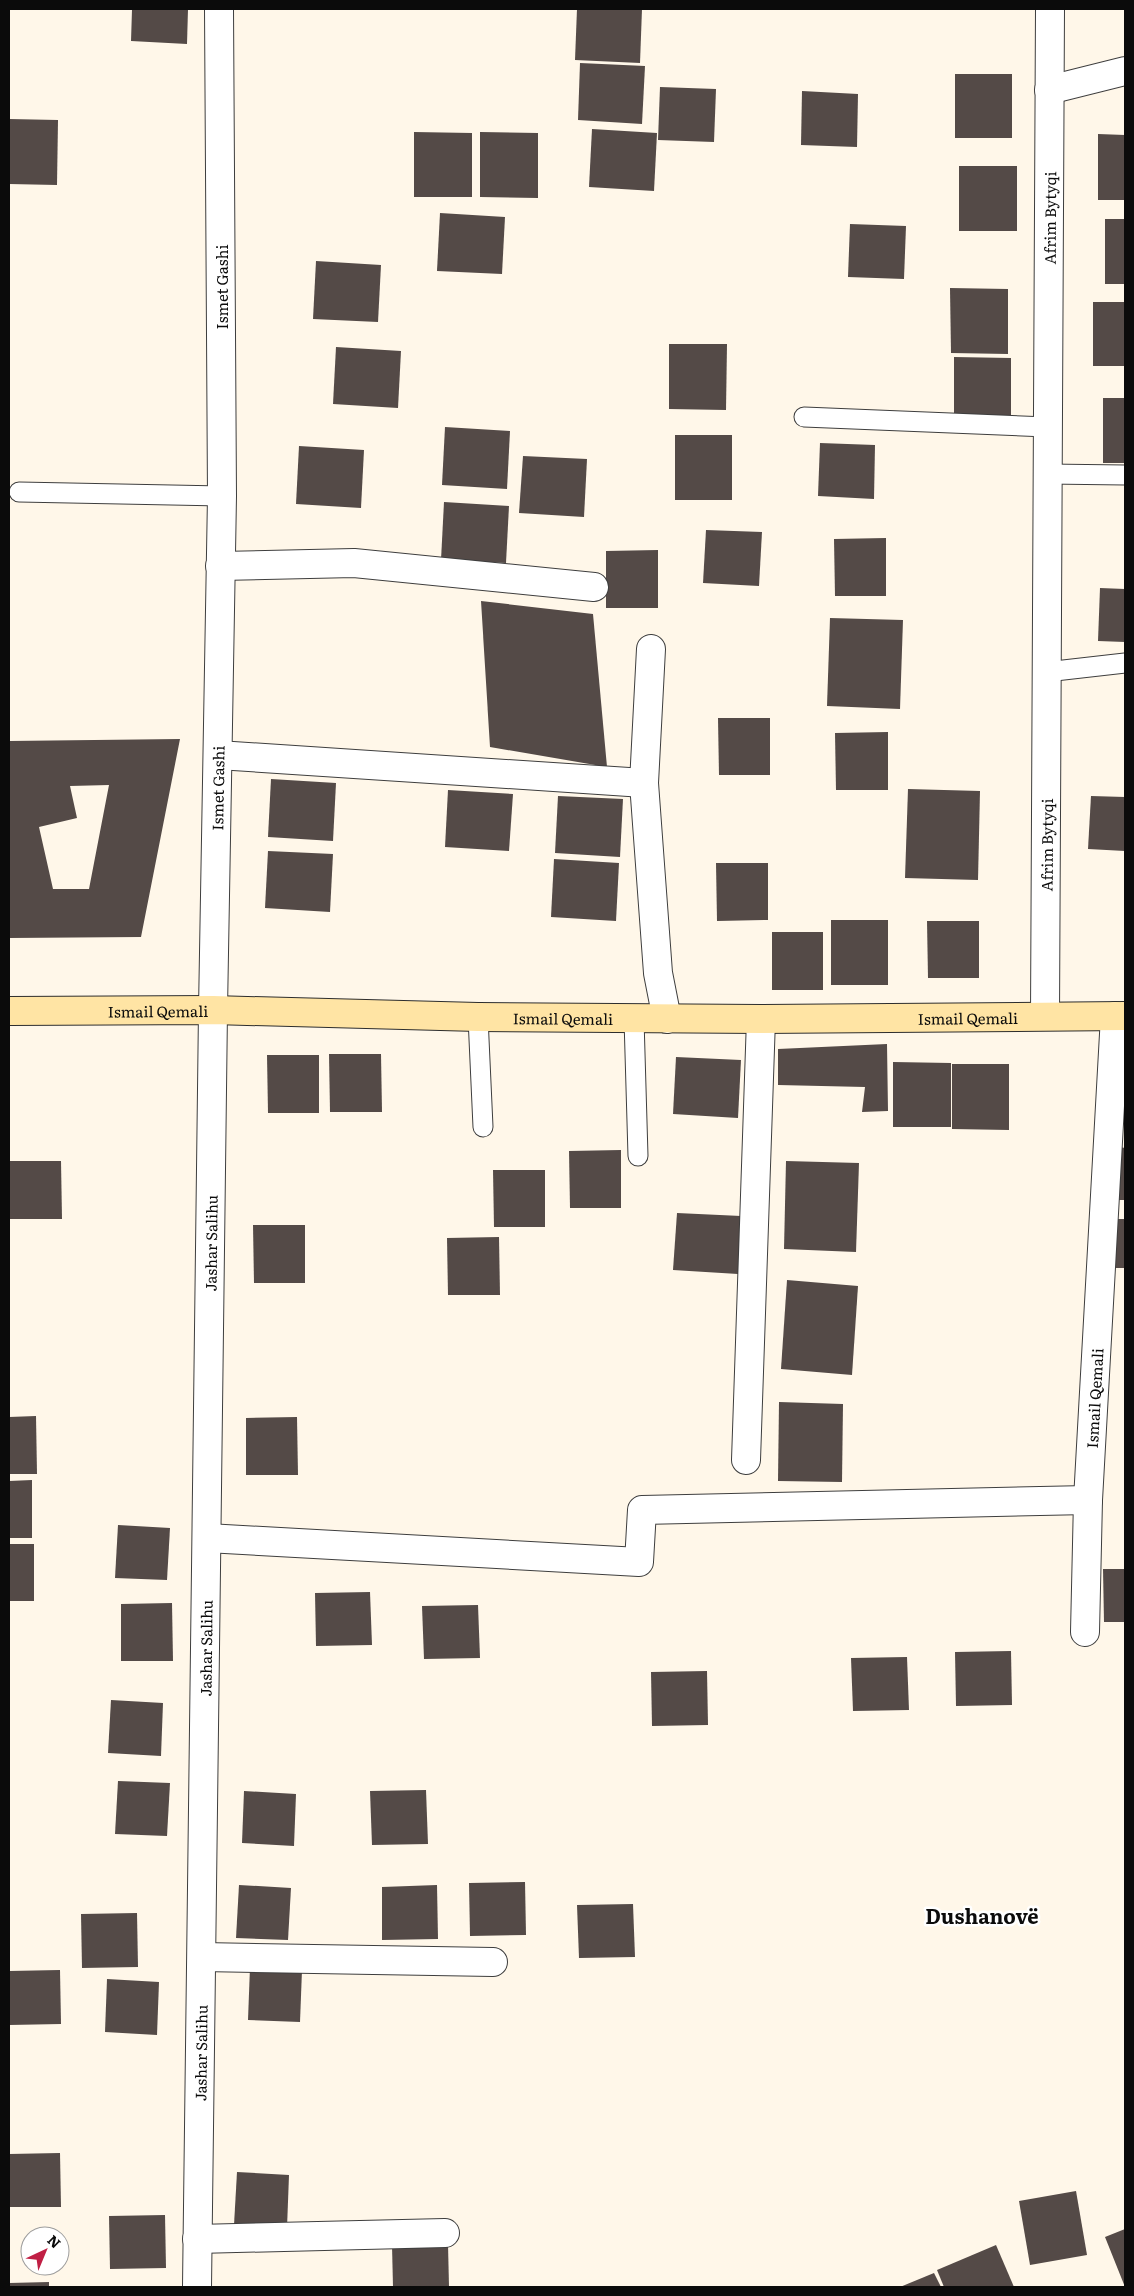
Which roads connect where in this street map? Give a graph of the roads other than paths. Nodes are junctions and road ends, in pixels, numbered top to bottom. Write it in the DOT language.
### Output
graph roads {
  1 [pos="219,9"];
  2 [pos="1050,9"];
  3 [pos="1125,71"];
  4 [pos="1049,90"];
  5 [pos="804,417"];
  6 [pos="1047,427"];
  7 [pos="1047,474"];
  8 [pos="1125,475"];
  9 [pos="19,492"];
  10 [pos="222,496"];
  11 [pos="220,566"];
  12 [pos="594,587"];
  13 [pos="651,649"];
  14 [pos="1125,663"];
  15 [pos="1046,672"];
  16 [pos="218,755"];
  17 [pos="644,783"];
  18 [pos="213,1010"];
  19 [pos="9,1011"];
  20 [pos="1045,1016"];
  21 [pos="1120,1016"];
  22 [pos="478,1018"];
  23 [pos="634,1019"];
  24 [pos="667,1019"];
  25 [pos="761,1019"];
  26 [pos="483,1127"];
  27 [pos="638,1156"];
  28 [pos="746,1460"];
  29 [pos="1088,1500"];
  30 [pos="207,1538"];
  31 [pos="1085,1632"];
  32 [pos="202,1957"];
  33 [pos="492,1962"];
  34 [pos="445,2233"];
  35 [pos="197,2238"];
  36 [pos="197,2287"];
  1 -- 10 [label="street, Ismet Gashi"];
  2 -- 4 [label="street, Afrim Bytyqi"];
  3 -- 4 [label="street"];
  4 -- 6 [label="street, Afrim Bytyqi"];
  5 -- 6 [label="lane"];
  6 -- 7 [label="street, Afrim Bytyqi"];
  7 -- 8 [label="lane"];
  7 -- 15 [label="street, Afrim Bytyqi"];
  9 -- 10 [label="lane"];
  10 -- 11 [label="street, Ismet Gashi"];
  11 -- 12 [label="street"];
  11 -- 16 [label="street, Ismet Gashi"];
  13 -- 17 [label="street"];
  14 -- 15 [label="lane"];
  15 -- 20 [label="street, Afrim Bytyqi"];
  16 -- 17 [label="street"];
  16 -- 18 [label="street, Ismet Gashi"];
  17 -- 24 [label="street"];
  18 -- 19 [label="street, Ismail Qemali"];
  18 -- 22 [label="street, Ismail Qemali"];
  18 -- 30 [label="street, Jashar Salihu"];
  20 -- 21 [label="street, Ismail Qemali"];
  20 -- 25 [label="street, Ismail Qemali"];
  21 -- 29 [label="street, Ismail Qemali"];
  22 -- 23 [label="street, Ismail Qemali"];
  22 -- 26 [label="lane"];
  23 -- 24 [label="street, Ismail Qemali"];
  23 -- 27 [label="lane"];
  24 -- 25 [label="street, Ismail Qemali"];
  25 -- 28 [label="street"];
  29 -- 30 [label="street"];
  29 -- 31 [label="street, Ismail Qemali"];
  30 -- 32 [label="street, Jashar Salihu"];
  32 -- 33 [label="street"];
  32 -- 35 [label="street, Jashar Salihu"];
  34 -- 35 [label="street"];
  35 -- 36 [label="street, Jashar Salihu"];
}
